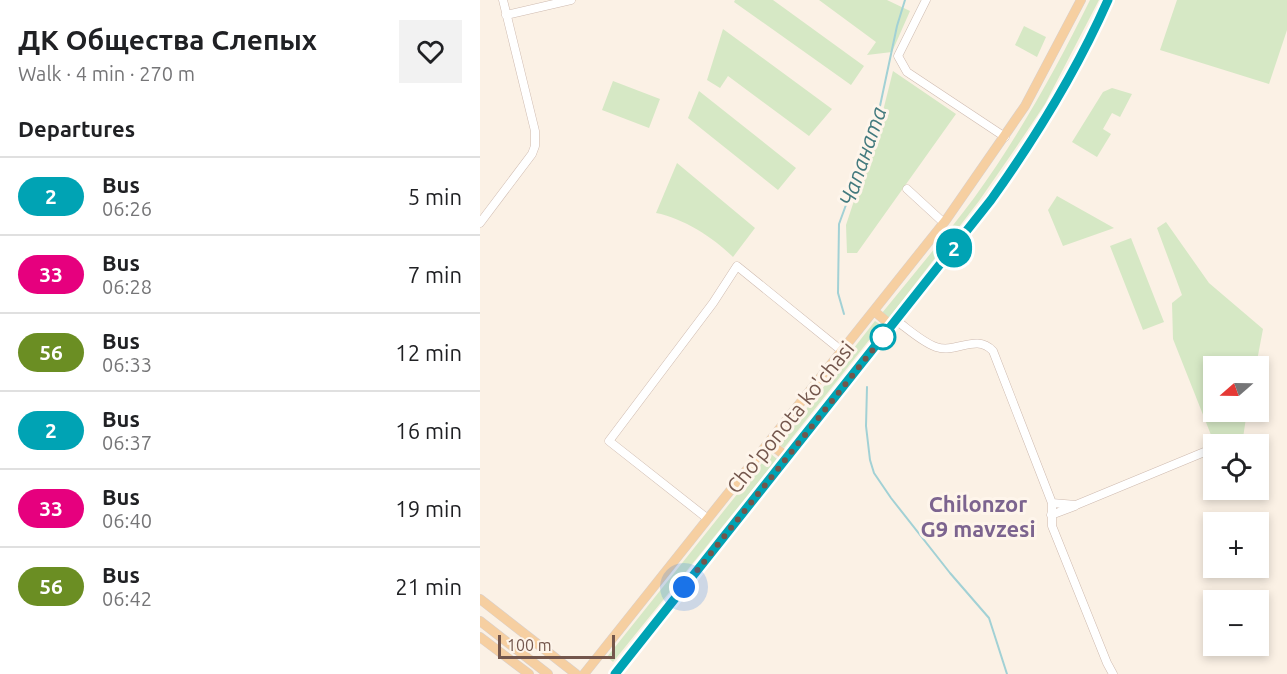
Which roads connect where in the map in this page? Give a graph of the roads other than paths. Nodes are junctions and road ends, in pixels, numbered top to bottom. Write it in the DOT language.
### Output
graph roads {
  1 [pos="503,0"];
  2 [pos="571,0"];
  3 [pos="926,0"];
  4 [pos="1081,0"];
  5 [pos="1108,0"];
  6 [pos="506,15"];
  7 [pos="1005,137"];
  8 [pos="907,189"];
  9 [pos="480,223"];
  10 [pos="944,223"];
  11 [pos="874,311"];
  12 [pos="894,323"];
  13 [pos="842,351"];
  14 [pos="769,443"];
  15 [pos="1203,453"];
  16 [pos="787,457"];
  17 [pos="1052,502"];
  18 [pos="1076,505"];
  19 [pos="1051,515"];
  20 [pos="708,519"];
  21 [pos="480,599"];
  22 [pos="480,621"];
  23 [pos="480,637"];
  24 [pos="529,674"];
  25 [pos="548,674"];
  26 [pos="576,674"];
  27 [pos="584,674"];
  28 [pos="615,674"];
  29 [pos="1113,674"];
  1 -- 6 [label="street"];
  2 -- 6 [label="street"];
  3 -- 7 [label="street"];
  4 -- 7 [label="main road, Cho'ponota ko'chasi"];
  5 -- 12 [label="main road, Cho'ponota ko'chasi"];
  6 -- 9 [label="street"];
  7 -- 10 [label="main road, Cho'ponota ko'chasi"];
  8 -- 10 [label="street"];
  10 -- 11 [label="main road, Cho'ponota ko'chasi"];
  11 -- 12 [label="main road"];
  11 -- 13 [label="main road, Cho'ponota ko'chasi"];
  12 -- 16 [label="main road, Cho'ponota ko'chasi"];
  12 -- 17 [label="street"];
  13 -- 14 [label="main road, Cho'ponota ko'chasi"];
  13 -- 20 [label="street"];
  14 -- 16 [label="main road"];
  14 -- 20 [label="main road, Cho'ponota ko'chasi"];
  15 -- 18 [label="street"];
  16 -- 28 [label="main road, Cho'ponota ko'chasi"];
  17 -- 18 [label="street"];
  17 -- 19 [label="street"];
  18 -- 19 [label="street"];
  19 -- 29 [label="street"];
  20 -- 27 [label="main road, Cho'ponota ko'chasi"];
  21 -- 26 [label="main road"];
  22 -- 25 [label="main road"];
  23 -- 24 [label="main road"];
}
